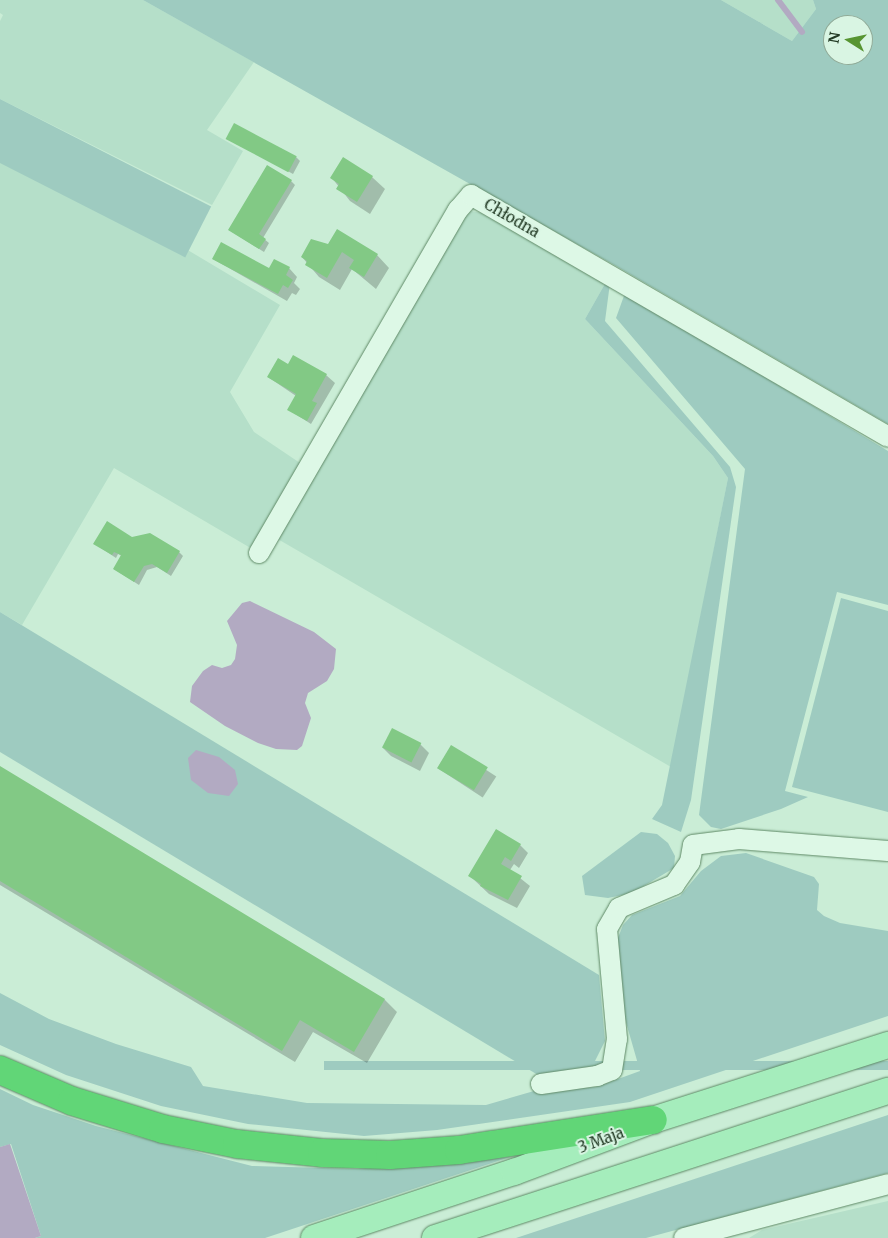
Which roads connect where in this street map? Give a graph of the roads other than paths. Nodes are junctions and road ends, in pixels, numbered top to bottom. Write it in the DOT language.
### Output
graph roads {
  1 [pos="888,438"];
  2 [pos="259,553"];
  3 [pos="888,851"];
  4 [pos="888,1045"];
  5 [pos="0,1070"];
  6 [pos="541,1084"];
  7 [pos="888,1091"];
  8 [pos="653,1120"];
  9 [pos="888,1184"];
  10 [pos="710,1235"];
  11 [pos="314,1238"];
  12 [pos="435,1238"];
  13 [pos="684,1238"];
  1 -- 2 [label="street, Chłodna"];
  3 -- 6 [label="street"];
  4 -- 8 [label="main road, 3 Maja"];
  5 -- 8 [label="highway"];
  7 -- 12 [label="main road"];
  8 -- 11 [label="main road, 3 Maja"];
  9 -- 10 [label="street"];
  10 -- 13 [label="street"];
}
